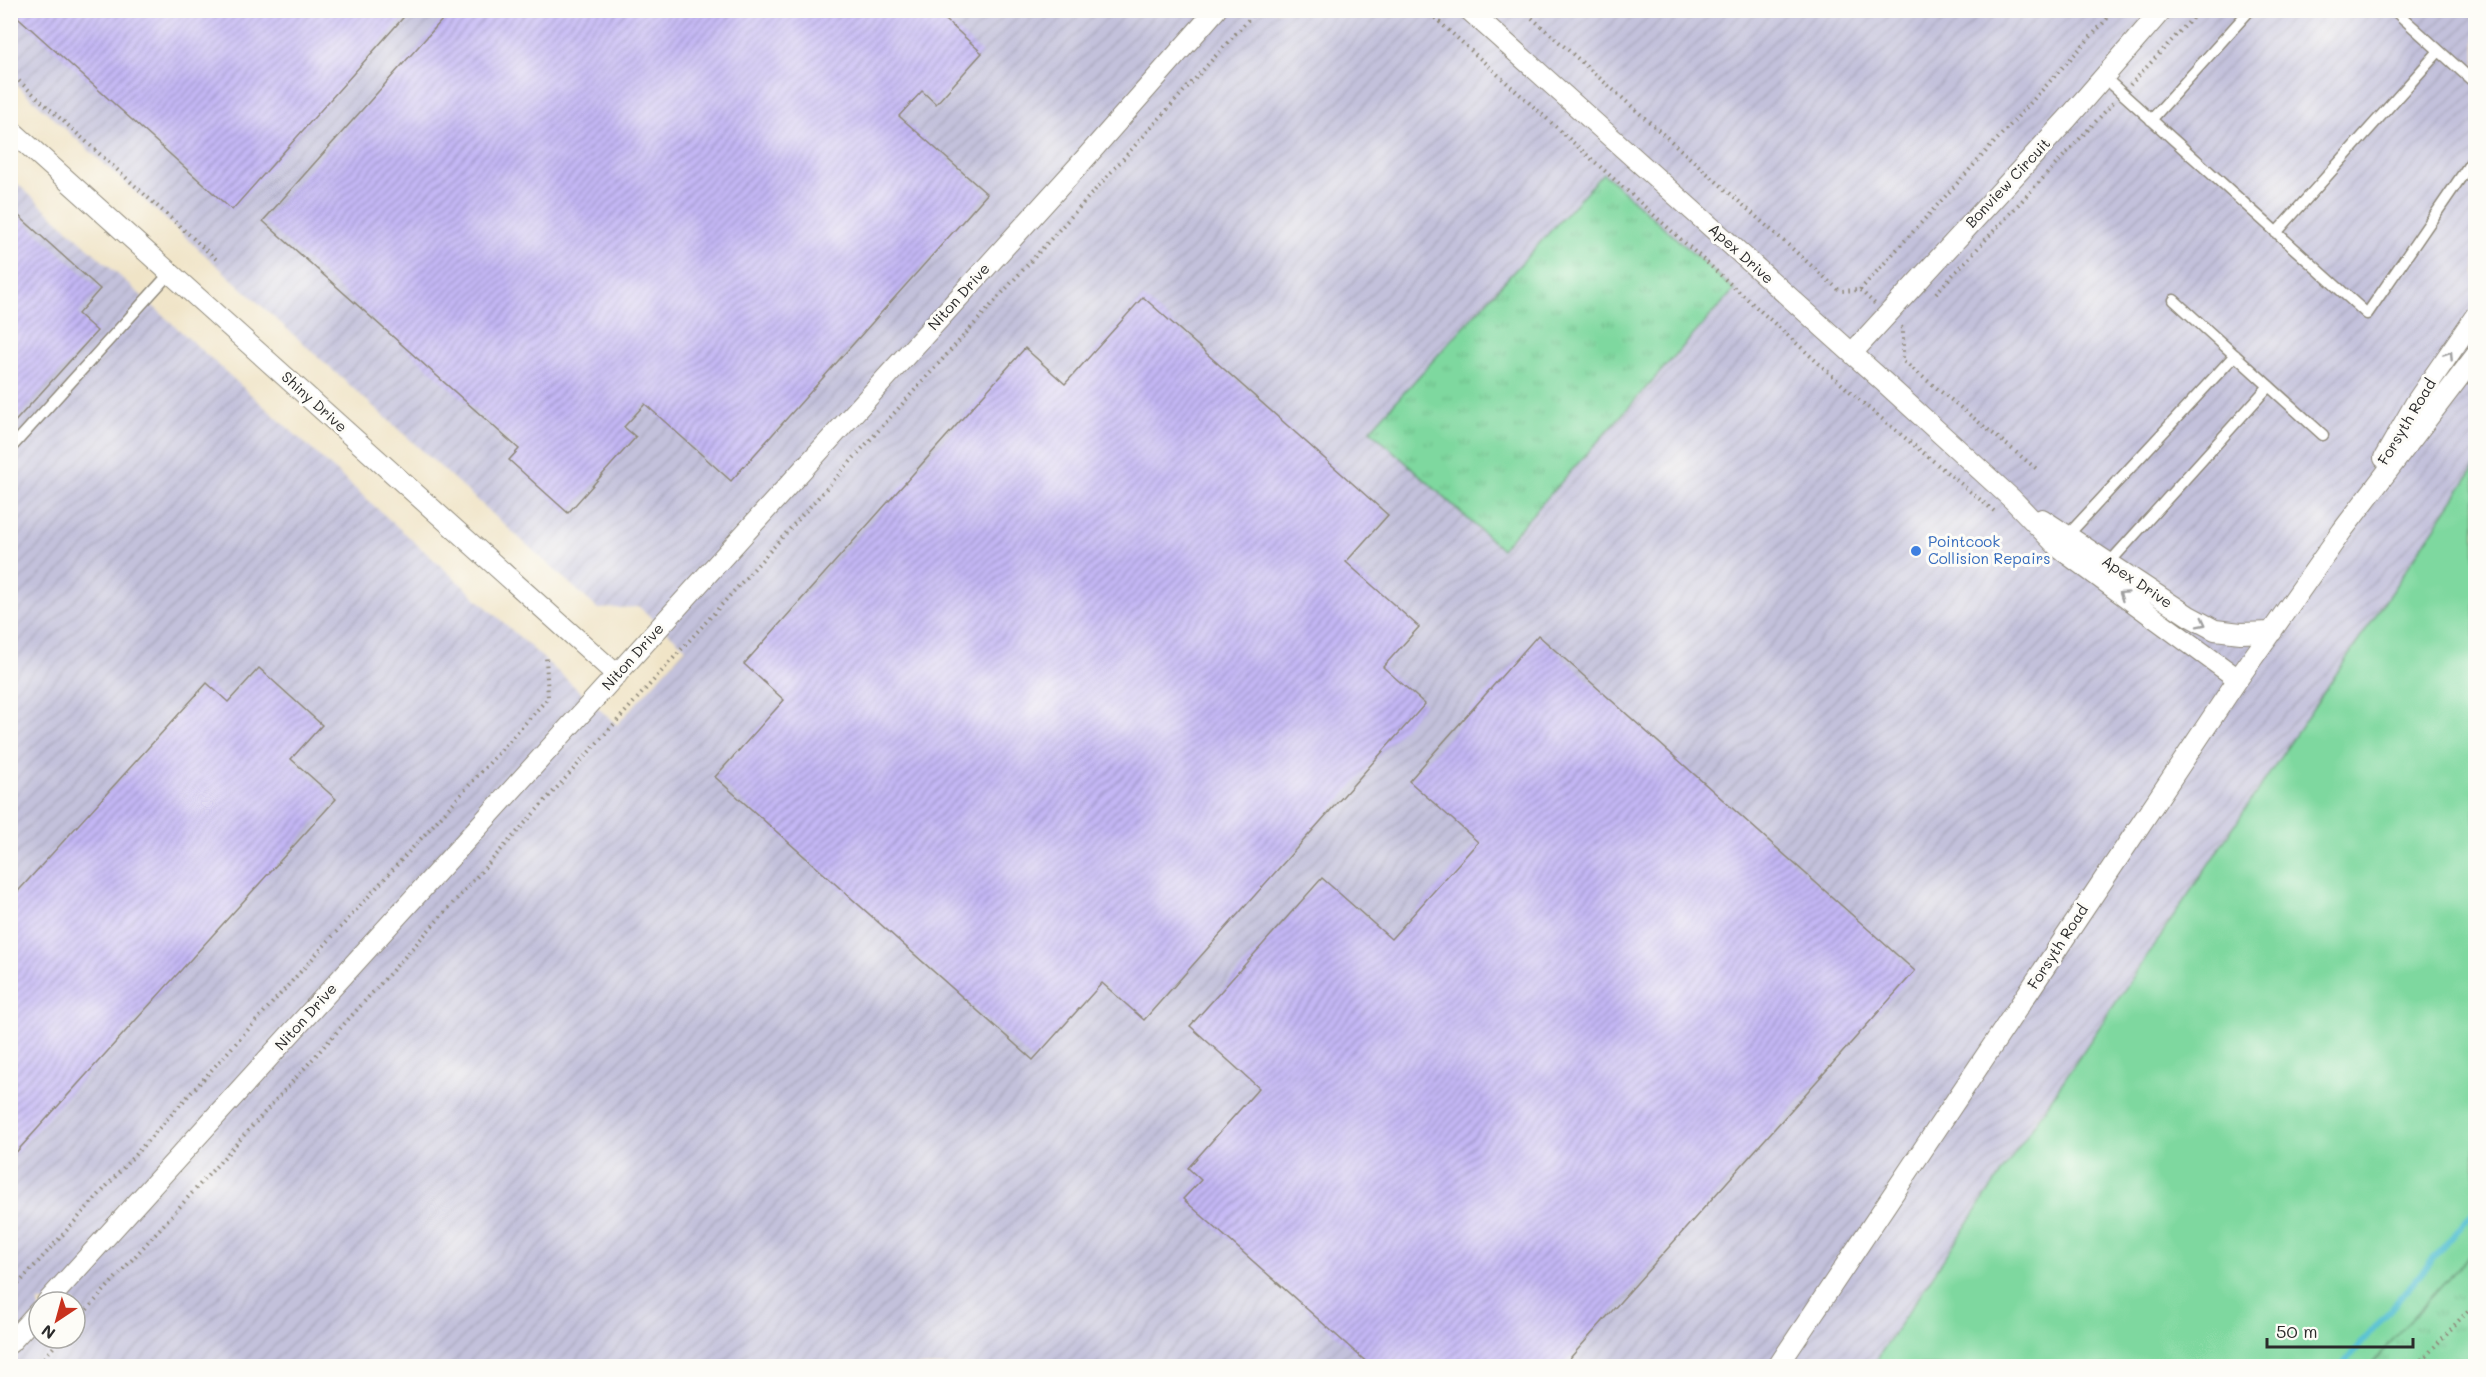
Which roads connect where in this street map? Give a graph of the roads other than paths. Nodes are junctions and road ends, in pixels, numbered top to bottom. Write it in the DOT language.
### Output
graph roads {
  1 [pos="1216,10"];
  2 [pos="1469,10"];
  3 [pos="2162,10"];
  4 [pos="2250,10"];
  5 [pos="2394,10"];
  6 [pos="2439,51"];
  7 [pos="2104,77"];
  8 [pos="2475,84"];
  9 [pos="2151,120"];
  10 [pos="10,129"];
  11 [pos="2475,155"];
  12 [pos="2276,232"];
  13 [pos="171,273"];
  14 [pos="2174,300"];
  15 [pos="2475,315"];
  16 [pos="1852,353"];
  17 [pos="2235,355"];
  18 [pos="2475,355"];
  19 [pos="2269,386"];
  20 [pos="2323,435"];
  21 [pos="10,449"];
  22 [pos="2012,499"];
  23 [pos="2342,531"];
  24 [pos="2067,536"];
  25 [pos="2109,563"];
  26 [pos="2272,632"];
  27 [pos="616,675"];
  28 [pos="2238,679"];
  29 [pos="58,1290"];
  30 [pos="27,1324"];
  31 [pos="10,1343"];
  32 [pos="1778,1366"];
  1 -- 27 [label="street, Niton Drive"];
  2 -- 16 [label="street, Apex Drive"];
  3 -- 7 [label="street, Bonview Circuit"];
  4 -- 9 [label="lane"];
  5 -- 6 [label="lane"];
  6 -- 8 [label="lane"];
  6 -- 12 [label="lane"];
  7 -- 9 [label="lane"];
  7 -- 16 [label="street, Bonview Circuit"];
  9 -- 12 [label="lane"];
  10 -- 13 [label="street, Shiny Drive"];
  11 -- 12 [label="lane"];
  13 -- 21 [label="lane"];
  13 -- 27 [label="street, Shiny Drive"];
  14 -- 17 [label="lane"];
  23 -- 15 [label="street, Forsyth Road, one-way"];
  16 -- 22 [label="street, Apex Drive"];
  17 -- 19 [label="lane"];
  17 -- 24 [label="lane"];
  18 -- 23 [label="street, Forsyth Road"];
  19 -- 20 [label="lane"];
  19 -- 25 [label="lane"];
  22 -- 24 [label="street, Apex Drive"];
  28 -- 22 [label="street, Apex Drive, one-way"];
  23 -- 26 [label="street, Forsyth Road"];
  24 -- 25 [label="street, Apex Drive"];
  25 -- 26 [label="street, Apex Drive, one-way"];
  26 -- 28 [label="street, Forsyth Road"];
  27 -- 29 [label="street, Niton Drive"];
  28 -- 32 [label="street, Forsyth Road"];
  30 -- 31 [label="street"];
}
